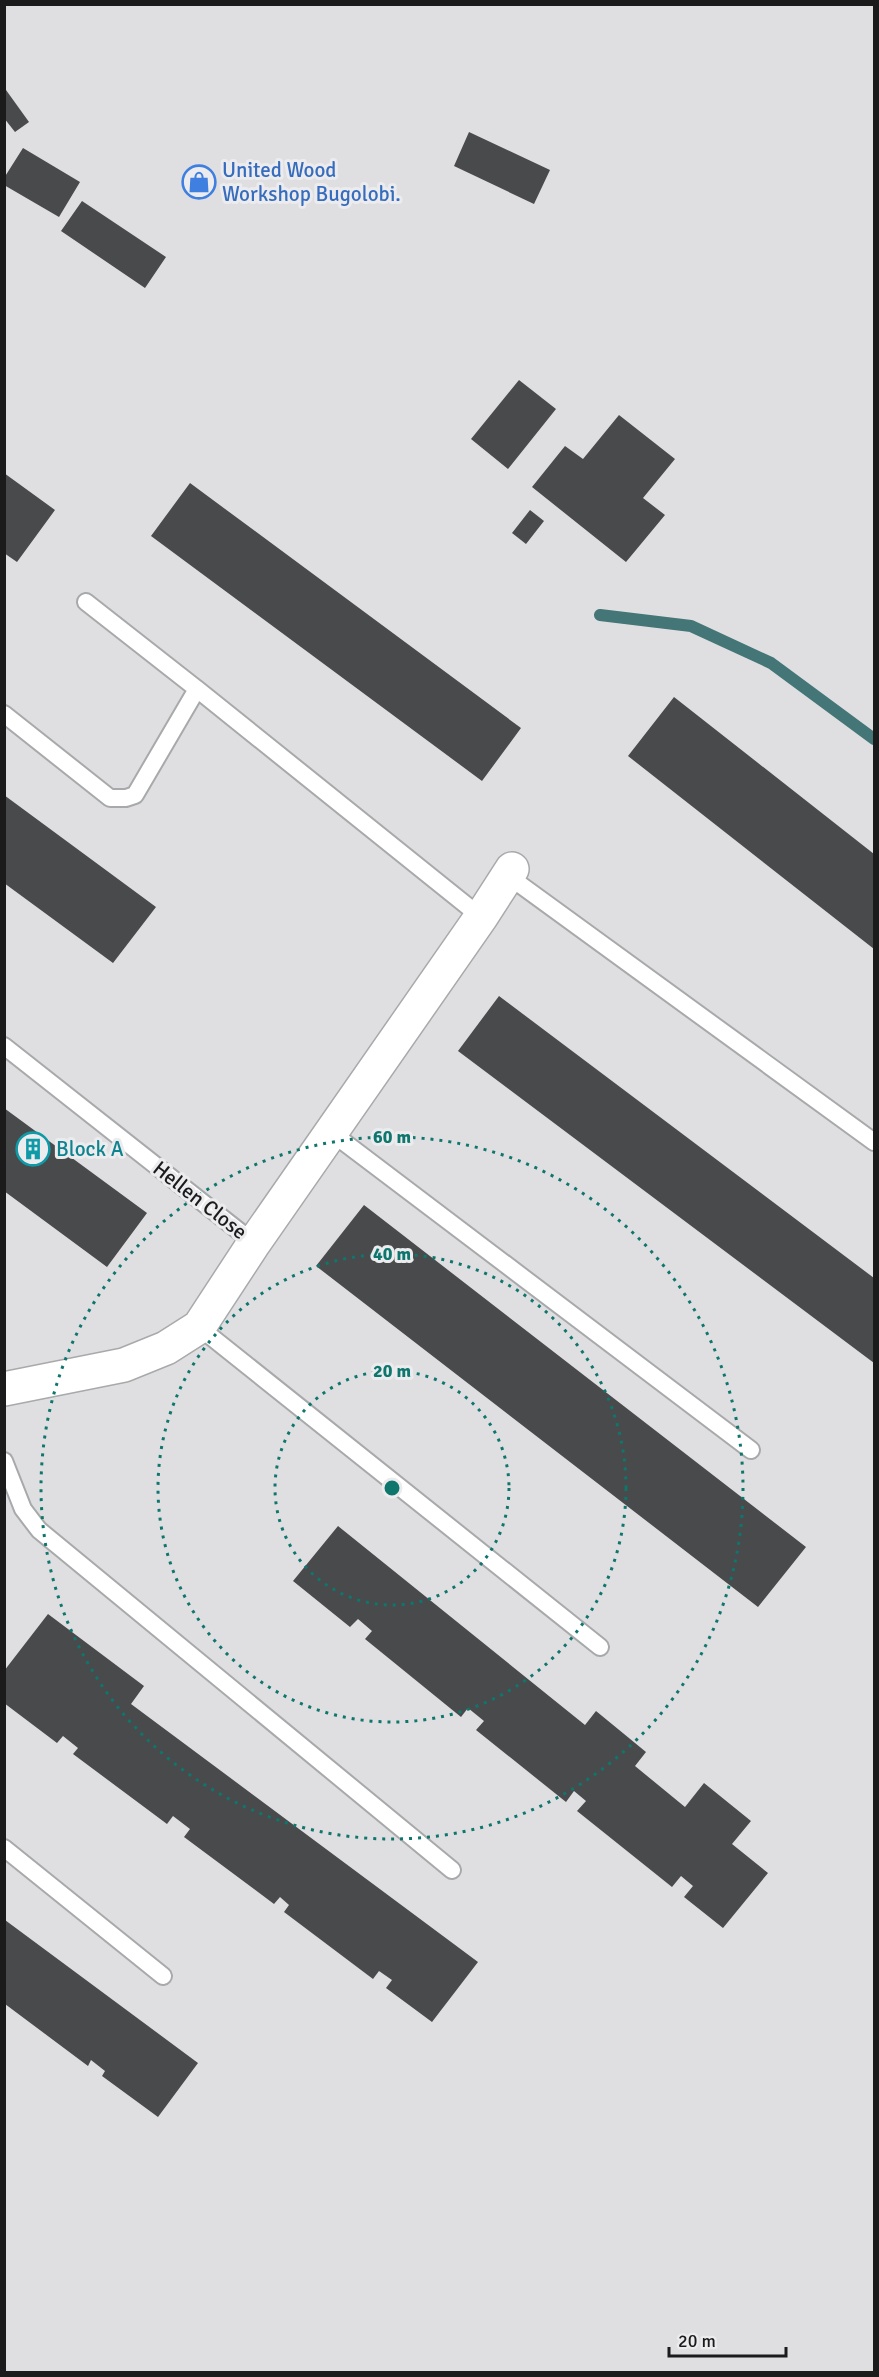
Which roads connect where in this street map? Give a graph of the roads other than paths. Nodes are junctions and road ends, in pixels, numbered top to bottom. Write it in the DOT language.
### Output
graph roads {
  1 [pos="86,602"];
  2 [pos="197,689"];
  3 [pos="4,714"];
  4 [pos="509,872"];
  5 [pos="481,917"];
  6 [pos="4,1046"];
  7 [pos="332,1133"];
  8 [pos="874,1142"];
  9 [pos="254,1243"];
  10 [pos="199,1327"];
  11 [pos="4,1389"];
  12 [pos="751,1450"];
  13 [pos="4,1461"];
  14 [pos="600,1647"];
  15 [pos="4,1848"];
  16 [pos="452,1870"];
  17 [pos="163,1976"];
  1 -- 2 [label="lane"];
  2 -- 3 [label="lane"];
  2 -- 5 [label="lane"];
  4 -- 5 [label="street"];
  4 -- 8 [label="lane"];
  5 -- 7 [label="street"];
  6 -- 9 [label="lane, Hellen Close"];
  7 -- 9 [label="street"];
  7 -- 12 [label="lane"];
  9 -- 10 [label="street"];
  10 -- 11 [label="street"];
  10 -- 14 [label="lane"];
  13 -- 16 [label="lane"];
  15 -- 17 [label="lane"];
}
